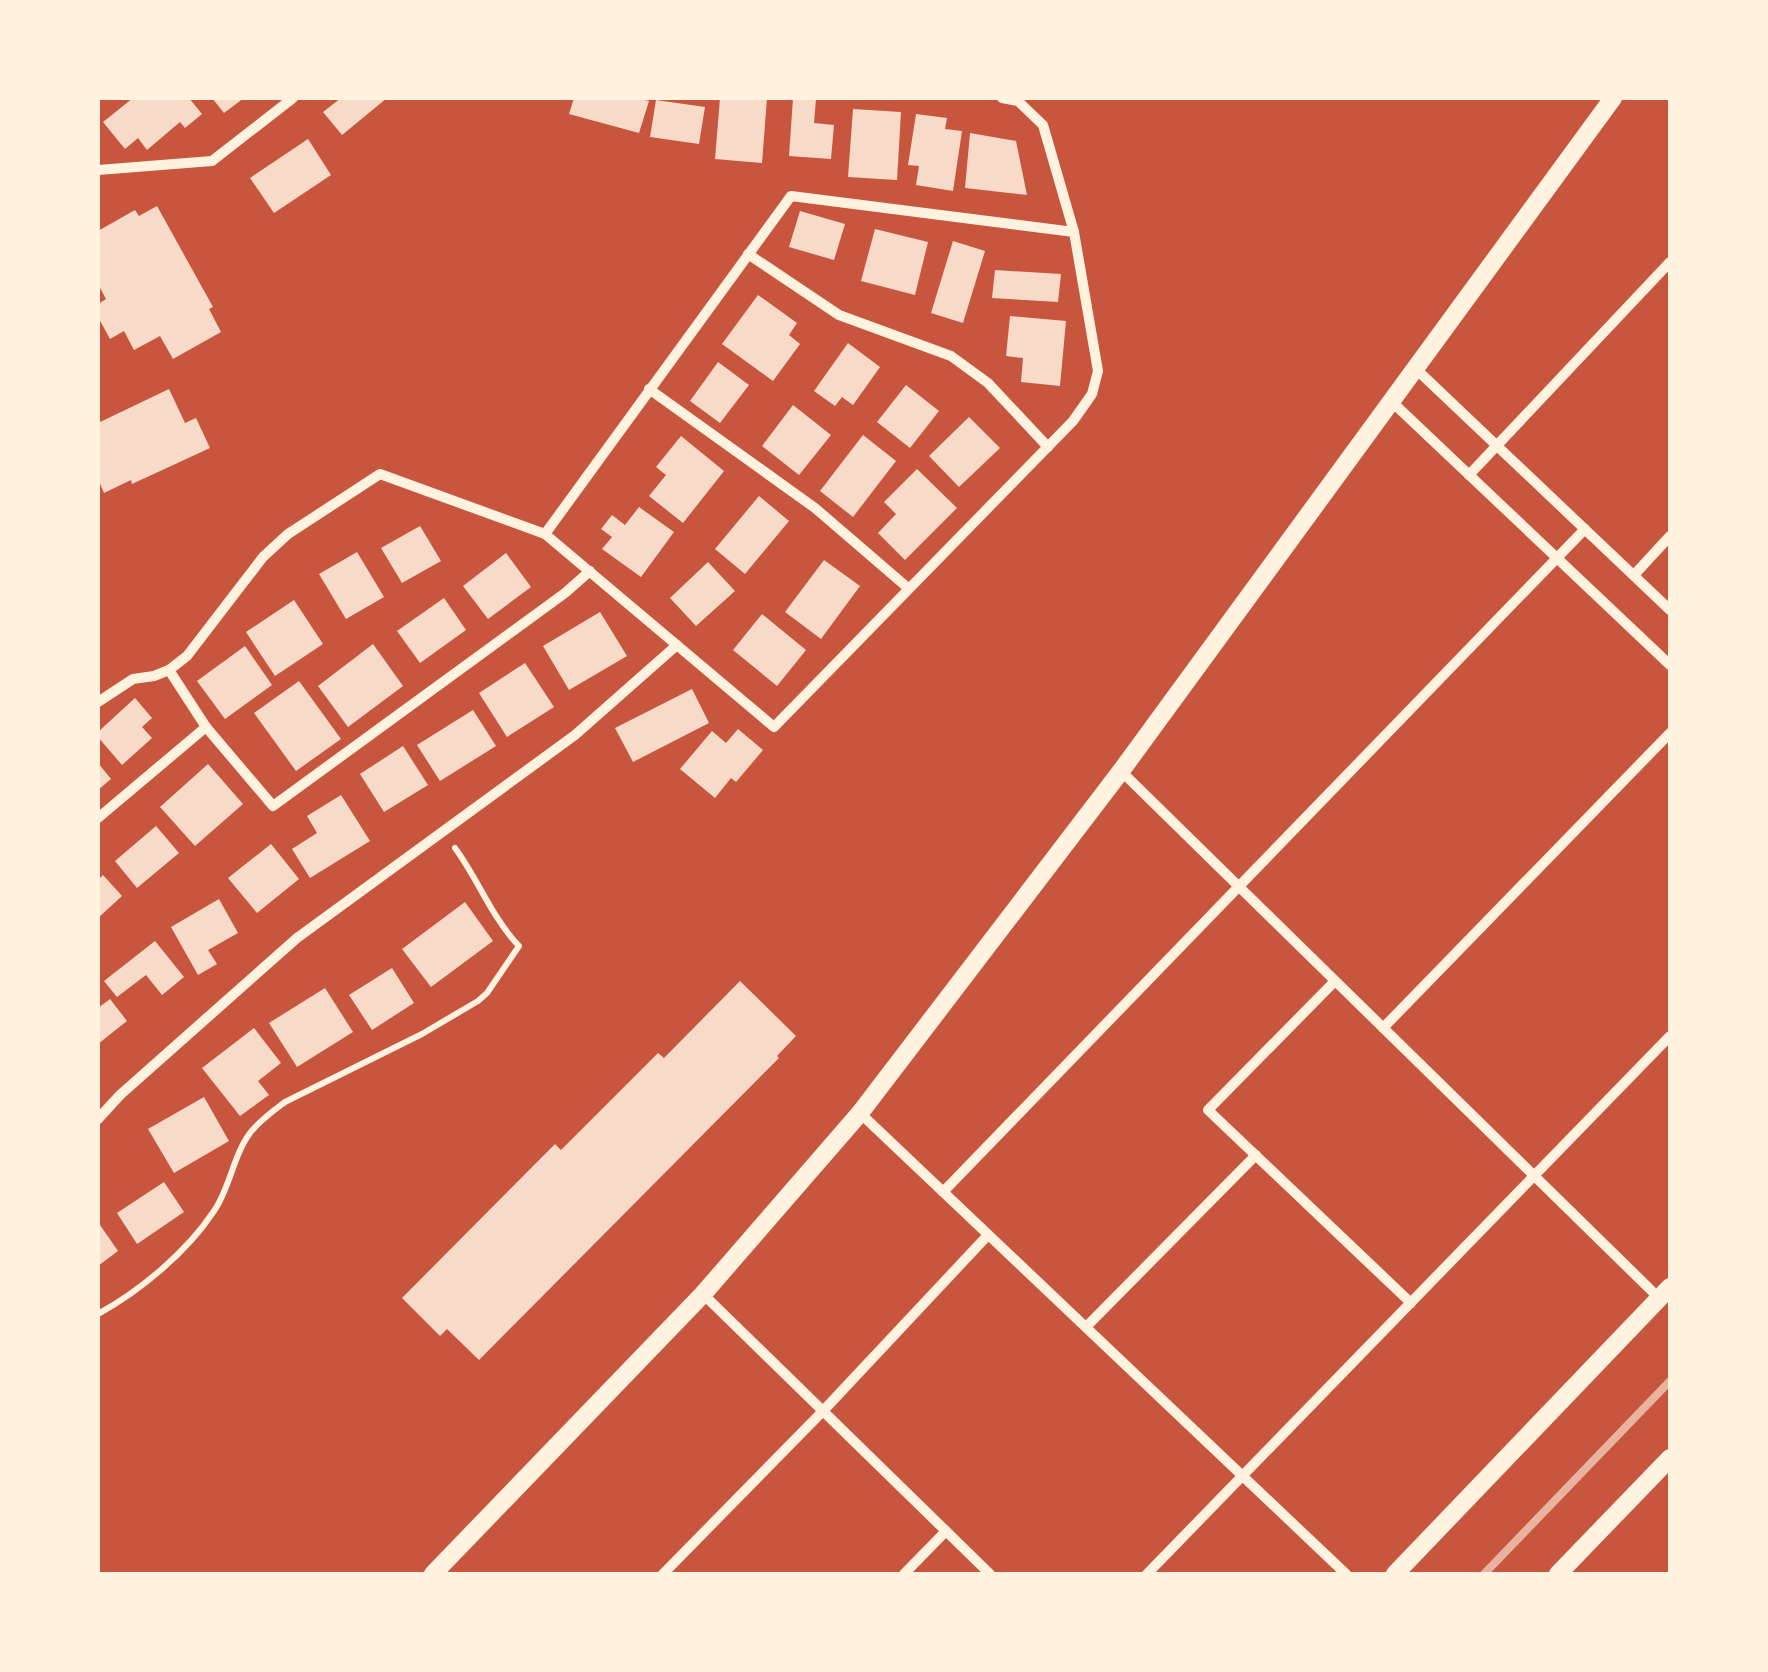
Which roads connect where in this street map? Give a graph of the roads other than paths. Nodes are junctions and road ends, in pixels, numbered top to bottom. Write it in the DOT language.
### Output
graph roads {
  1 [pos="293,98"];
  2 [pos="1002,98"];
  3 [pos="1613,98"];
  4 [pos="98,170"];
  5 [pos="1074,232"];
  6 [pos="748,254"];
  7 [pos="1670,262"];
  8 [pos="1414,368"];
  9 [pos="649,389"];
  10 [pos="1390,400"];
  11 [pos="1497,446"];
  12 [pos="1048,447"];
  13 [pos="1469,475"];
  14 [pos="1585,528"];
  15 [pos="545,534"];
  16 [pos="1670,536"];
  17 [pos="1557,558"];
  18 [pos="590,570"];
  19 [pos="1634,575"];
  20 [pos="908,588"];
  21 [pos="1670,610"];
  22 [pos="677,645"];
  23 [pos="1670,665"];
  24 [pos="168,670"];
  25 [pos="98,702"];
  26 [pos="206,727"];
  27 [pos="1670,733"];
  28 [pos="1121,771"];
  29 [pos="98,818"];
  30 [pos="1238,886"];
  31 [pos="1334,981"];
  32 [pos="1383,1028"];
  33 [pos="1670,1036"];
  34 [pos="860,1113"];
  35 [pos="98,1119"];
  36 [pos="1256,1155"];
  37 [pos="1534,1176"];
  38 [pos="942,1192"];
  39 [pos="988,1234"];
  40 [pos="1665,1293"];
  41 [pos="702,1294"];
  42 [pos="1411,1302"];
  43 [pos="1086,1328"];
  44 [pos="823,1411"];
  45 [pos="1670,1458"];
  46 [pos="1242,1476"];
  47 [pos="946,1531"];
  48 [pos="442,1571"];
  49 [pos="663,1574"];
  50 [pos="904,1574"];
  51 [pos="990,1574"];
  52 [pos="1147,1574"];
  53 [pos="1346,1574"];
  54 [pos="1396,1574"];
  55 [pos="1558,1574"];
  1 -- 4 [label="street"];
  2 -- 5 [label="street"];
  3 -- 8 [label="street"];
  5 -- 6 [label="street"];
  5 -- 12 [label="street"];
  6 -- 9 [label="street"];
  6 -- 12 [label="street"];
  7 -- 11 [label="street"];
  8 -- 10 [label="street"];
  8 -- 11 [label="street"];
  9 -- 15 [label="street"];
  9 -- 20 [label="street"];
  10 -- 13 [label="street"];
  10 -- 28 [label="street"];
  11 -- 13 [label="street"];
  11 -- 14 [label="street"];
  12 -- 20 [label="street"];
  13 -- 17 [label="street"];
  14 -- 17 [label="street"];
  14 -- 19 [label="street"];
  15 -- 18 [label="street"];
  15 -- 24 [label="street"];
  16 -- 19 [label="street"];
  17 -- 23 [label="street"];
  17 -- 30 [label="street"];
  18 -- 22 [label="street"];
  18 -- 26 [label="street"];
  19 -- 21 [label="street"];
  20 -- 22 [label="street"];
  22 -- 35 [label="street"];
  24 -- 25 [label="street"];
  24 -- 26 [label="street"];
  26 -- 29 [label="street"];
  27 -- 32 [label="street"];
  28 -- 30 [label="street"];
  28 -- 34 [label="street"];
  30 -- 31 [label="street"];
  30 -- 38 [label="street"];
  31 -- 32 [label="street"];
  31 -- 36 [label="street"];
  32 -- 37 [label="street"];
  33 -- 37 [label="street"];
  34 -- 38 [label="street"];
  34 -- 41 [label="street"];
  36 -- 42 [label="street"];
  36 -- 43 [label="street"];
  37 -- 40 [label="street"];
  37 -- 42 [label="street"];
  38 -- 39 [label="street"];
  39 -- 43 [label="street"];
  39 -- 44 [label="street"];
  40 -- 54 [label="street"];
  41 -- 44 [label="street"];
  41 -- 48 [label="street"];
  42 -- 46 [label="street"];
  43 -- 46 [label="street"];
  44 -- 47 [label="street"];
  44 -- 49 [label="street"];
  45 -- 55 [label="street"];
  46 -- 52 [label="street"];
  46 -- 53 [label="street"];
  47 -- 50 [label="street"];
  47 -- 51 [label="street"];
}
